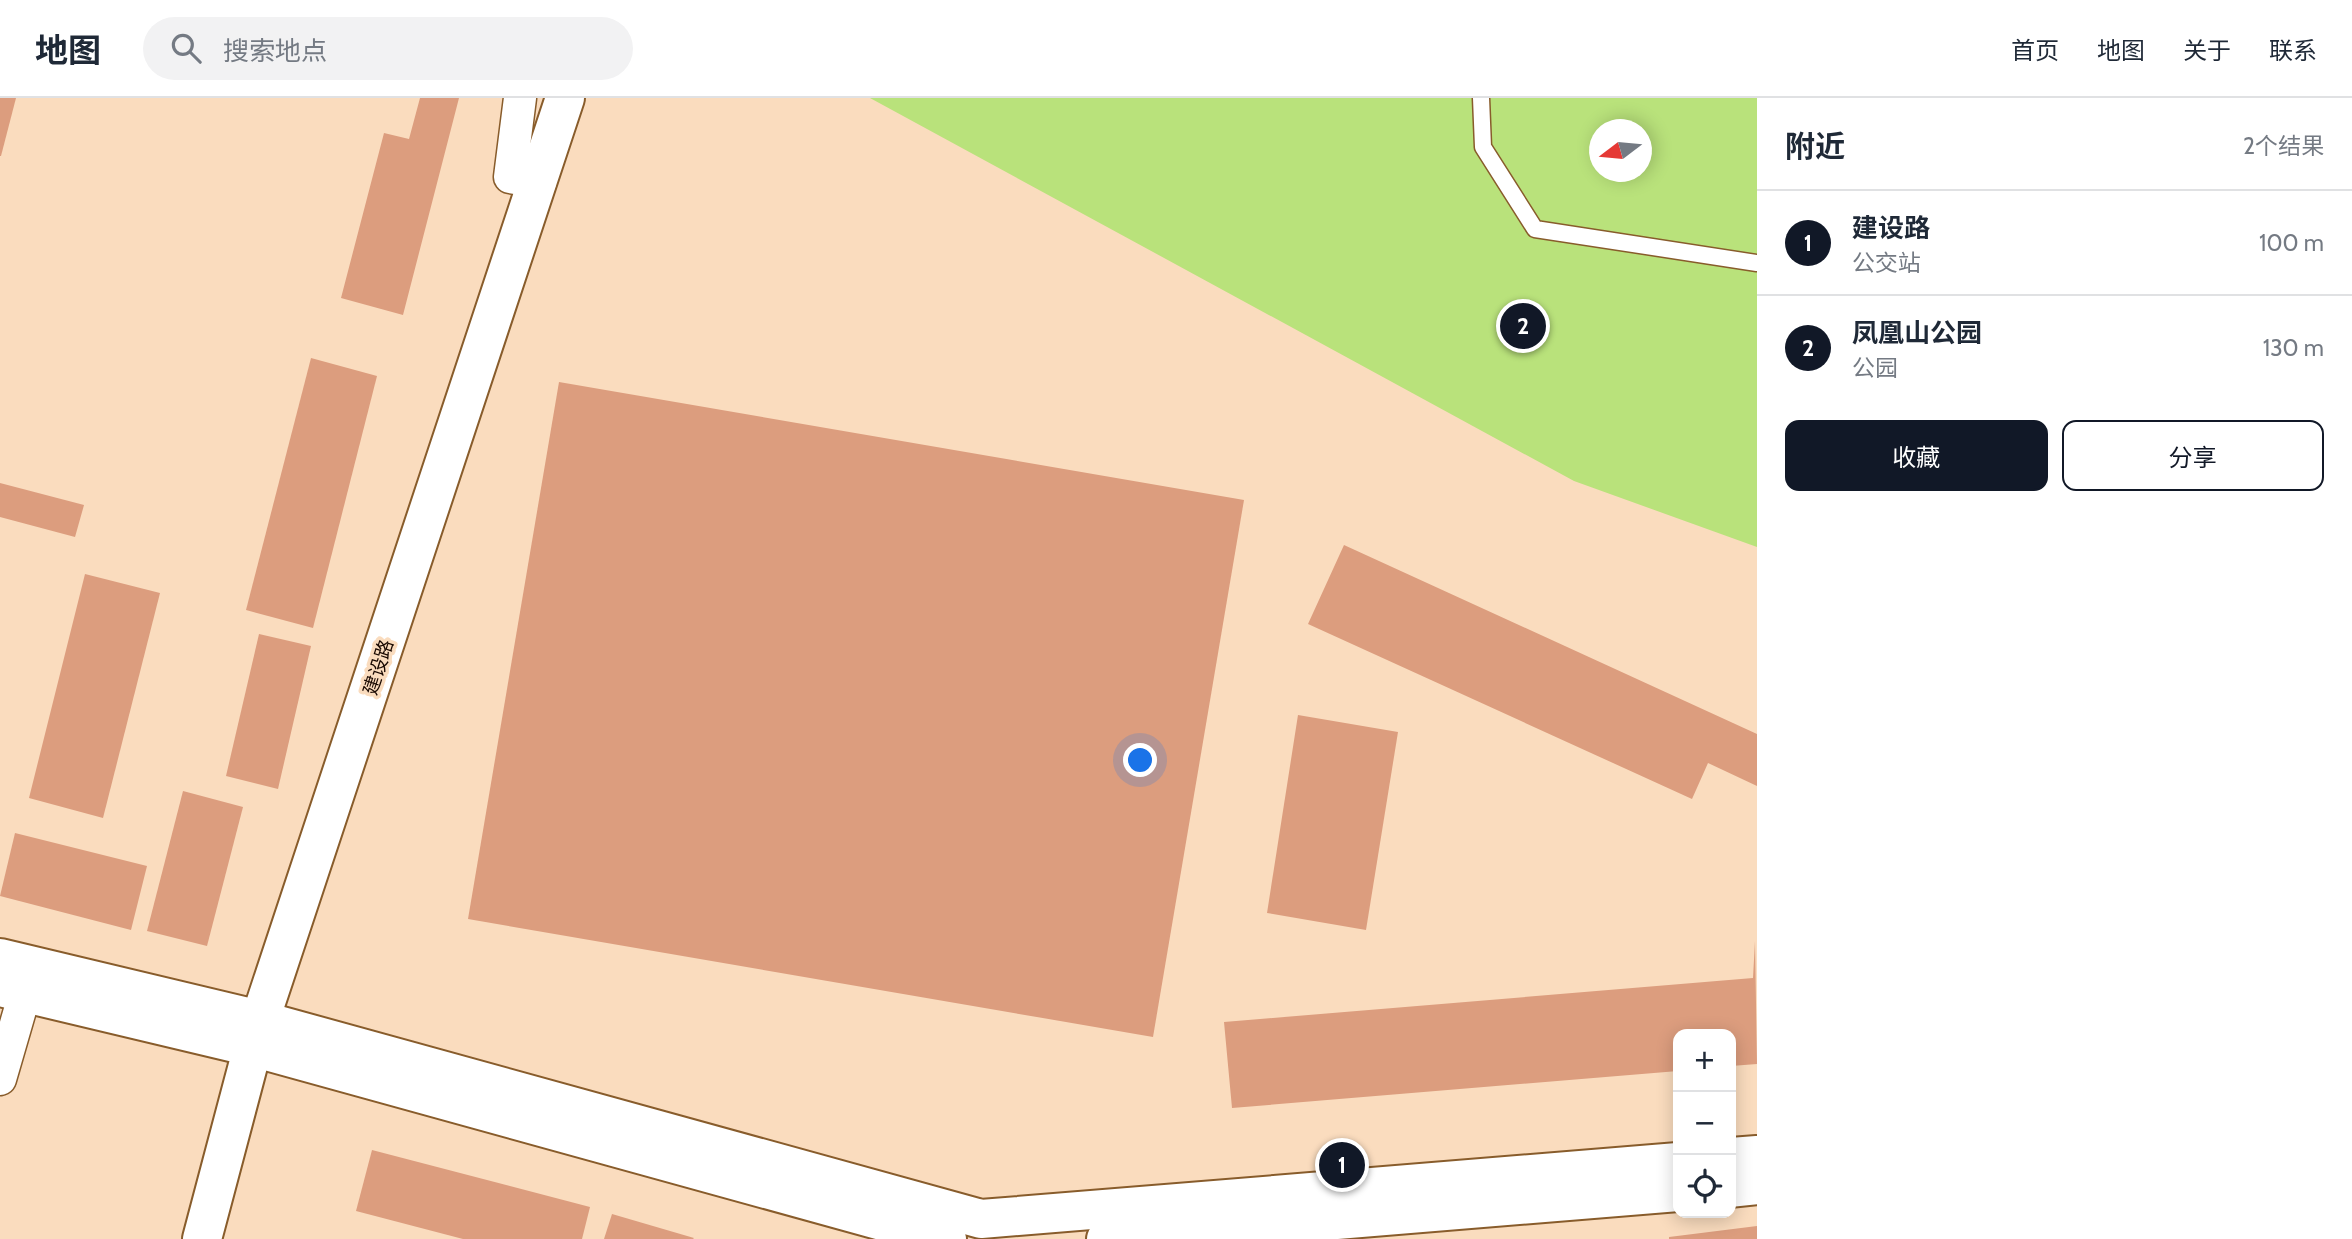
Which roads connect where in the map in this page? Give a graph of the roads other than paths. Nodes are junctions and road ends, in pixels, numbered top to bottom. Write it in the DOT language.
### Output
graph roads {
  1 [pos="520,98"];
  2 [pos="565,98"];
  3 [pos="1481,98"];
  4 [pos="540,182"];
  5 [pos="1757,263"];
  6 [pos="0,958"];
  7 [pos="12,990"];
  8 [pos="256,1033"];
  9 [pos="0,1080"];
  10 [pos="1757,1155"];
  11 [pos="1736,1157"];
  12 [pos="1673,1162"];
  13 [pos="1757,1185"];
  14 [pos="1736,1187"];
  15 [pos="1673,1192"];
  16 [pos="202,1239"];
  17 [pos="947,1239"];
  18 [pos="1106,1239"];
  1 -- 4 [label="street"];
  2 -- 4 [label="main road, 建设路"];
  3 -- 5 [label="lane"];
  4 -- 8 [label="main road, 建设路"];
  6 -- 8 [label="main road"];
  7 -- 8 [label="main road"];
  7 -- 9 [label="street"];
  8 -- 12 [label="main road"];
  8 -- 16 [label="main road, 建设路"];
  8 -- 17 [label="main road"];
  10 -- 11 [label="main road"];
  13 -- 14 [label="main road"];
  15 -- 18 [label="main road"];
}
